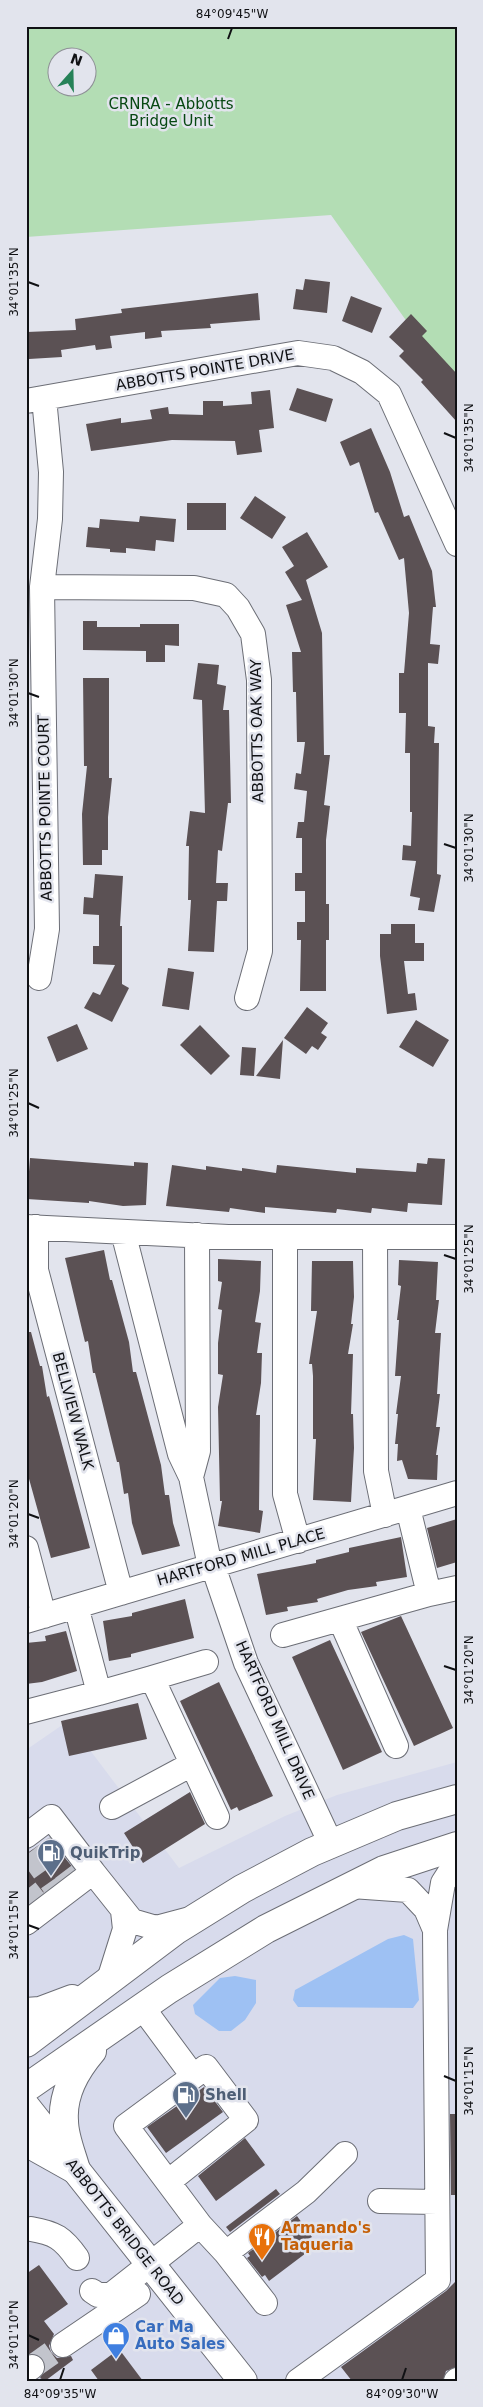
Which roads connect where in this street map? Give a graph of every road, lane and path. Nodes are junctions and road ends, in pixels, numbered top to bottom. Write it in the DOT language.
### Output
graph roads {
  1 [pos="35,400"];
  2 [pos="457,544"];
  3 [pos="42,587"];
  4 [pos="39,978"];
  5 [pos="247,998"];
  6 [pos="31,1227"];
  7 [pos="123,1232"];
  8 [pos="198,1235"];
  9 [pos="285,1237"];
  10 [pos="375,1237"];
  11 [pos="457,1237"];
  12 [pos="191,1477"];
  13 [pos="457,1493"];
  14 [pos="408,1508"];
  15 [pos="385,1514"];
  16 [pos="298,1540"];
  17 [pos="26,1548"];
  18 [pos="211,1566"];
  19 [pos="457,1588"];
  20 [pos="120,1593"];
  21 [pos="429,1594"];
  22 [pos="76,1606"];
  23 [pos="35,1618"];
  24 [pos="341,1621"];
  25 [pos="283,1635"];
  26 [pos="206,1662"];
  27 [pos="152,1678"];
  28 [pos="98,1693"];
  29 [pos="26,1712"];
  30 [pos="396,1746"];
  31 [pos="192,1764"];
  32 [pos="457,1798"];
  33 [pos="112,1807"];
  34 [pos="216,1817"];
  35 [pos="32,1842"];
  36 [pos="331,1844"];
  37 [pos="457,1846"];
  38 [pos="457,1861"];
  39 [pos="71,1884"];
  40 [pos="352,1886"];
  41 [pos="123,1912"];
  42 [pos="35,1913"];
  43 [pos="198,1916"];
  44 [pos="442,1940"];
  45 [pos="104,1986"];
  46 [pos="142,2008"];
  47 [pos="26,2012"];
  48 [pos="108,2032"];
  49 [pos="26,2043"];
  50 [pos="193,2076"];
  51 [pos="26,2088"];
  52 [pos="26,2107"];
  53 [pos="26,2142"];
  54 [pos="343,2151"];
  55 [pos="76,2170"];
  56 [pos="168,2182"];
  57 [pos="380,2201"];
  58 [pos="437,2202"];
  59 [pos="200,2225"];
  60 [pos="31,2229"];
  61 [pos="226,2253"];
  62 [pos="77,2258"];
  63 [pos="156,2271"];
  64 [pos="265,2302"];
  65 [pos="96,2322"];
  66 [pos="63,2346"];
  67 [pos="314,2376"];
  68 [pos="243,2381"];
  1 -- 2 [label="street, ABBOTTS POINTE DRIVE"];
  1 -- 3 [label="street, ABBOTTS POINTE COURT"];
  3 -- 4 [label="street, ABBOTTS POINTE COURT"];
  3 -- 5 [label="street, ABBOTTS OAK WAY"];
  6 -- 7 [label="street"];
  6 -- 20 [label="street, BELLVIEW WALK"];
  7 -- 8 [label="street"];
  7 -- 12 [label="street"];
  8 -- 9 [label="street"];
  8 -- 12 [label="street"];
  9 -- 10 [label="street"];
  9 -- 16 [label="street"];
  10 -- 11 [label="street"];
  10 -- 15 [label="street"];
  12 -- 18 [label="street, HARTFORD MILL DRIVE"];
  13 -- 14 [label="street, HARTFORD MILL PLACE"];
  14 -- 15 [label="street, HARTFORD MILL PLACE"];
  14 -- 21 [label="street"];
  15 -- 16 [label="street, HARTFORD MILL PLACE"];
  16 -- 18 [label="street, HARTFORD MILL PLACE"];
  17 -- 23 [label="street"];
  18 -- 20 [label="street, HARTFORD MILL PLACE"];
  18 -- 36 [label="street, HARTFORD MILL DRIVE"];
  19 -- 21 [label="street"];
  20 -- 22 [label="street, HARTFORD MILL PLACE"];
  21 -- 24 [label="street"];
  22 -- 23 [label="street, HARTFORD MILL PLACE"];
  22 -- 28 [label="street"];
  24 -- 25 [label="street"];
  24 -- 30 [label="street"];
  26 -- 27 [label="street"];
  27 -- 28 [label="street"];
  27 -- 31 [label="street"];
  28 -- 29 [label="street"];
  31 -- 33 [label="street"];
  31 -- 34 [label="street"];
  32 -- 36 [label="main road"];
  35 -- 39 [label="street"];
  36 -- 43 [label="main road"];
  37 -- 40 [label="main road"];
  38 -- 44 [label="street"];
  39 -- 41 [label="street"];
  39 -- 42 [label="street"];
  40 -- 44 [label="street"];
  40 -- 46 [label="main road"];
  41 -- 43 [label="street"];
  41 -- 45 [label="street"];
  43 -- 45 [label="main road"];
  44 -- 58 [label="street"];
  45 -- 47 [label="main road"];
  45 -- 49 [label="main road"];
  46 -- 48 [label="main road"];
  46 -- 50 [label="street"];
  48 -- 51 [label="main road"];
  48 -- 55 [label="main road"];
  50 -- 56 [label="street"];
  50 -- 56 [label="street"];
  52 -- 55 [label="main road, ABBOTTS BRIDGE ROAD"];
  53 -- 55 [label="main road"];
  54 -- 61 [label="street"];
  55 -- 63 [label="main road, ABBOTTS BRIDGE ROAD"];
  56 -- 59 [label="street"];
  57 -- 58 [label="street"];
  58 -- 67 [label="street"];
  59 -- 61 [label="street"];
  59 -- 63 [label="street"];
  60 -- 62 [label="street"];
  61 -- 64 [label="street"];
  63 -- 65 [label="street"];
  63 -- 65 [label="street"];
  63 -- 68 [label="main road, ABBOTTS BRIDGE ROAD"];
  65 -- 66 [label="street"];
}
